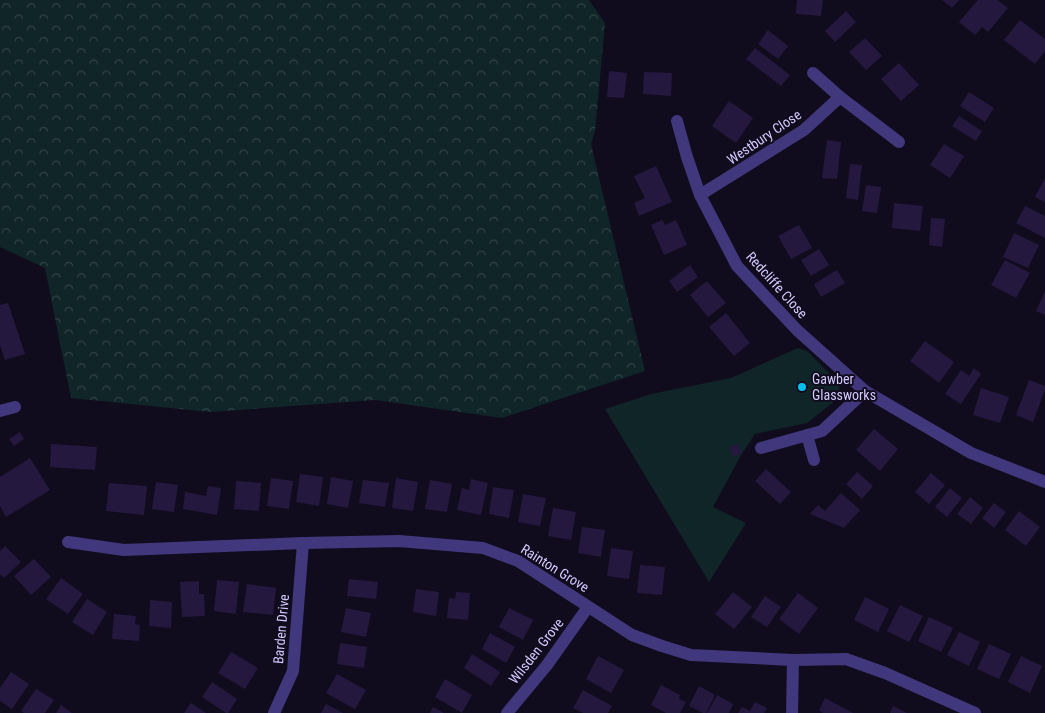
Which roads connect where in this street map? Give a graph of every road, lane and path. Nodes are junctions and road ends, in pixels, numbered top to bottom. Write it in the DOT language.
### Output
graph roads {
  1 [pos="813,73"];
  2 [pos="840,97"];
  3 [pos="677,121"];
  4 [pos="899,142"];
  5 [pos="700,195"];
  6 [pos="865,391"];
  7 [pos="15,407"];
  8 [pos="0,411"];
  9 [pos="807,436"];
  10 [pos="762,448"];
  11 [pos="814,460"];
  12 [pos="1045,482"];
  13 [pos="68,542"];
  14 [pos="303,543"];
  15 [pos="588,607"];
  16 [pos="793,660"];
  17 [pos="274,713"];
  18 [pos="507,713"];
  19 [pos="792,713"];
  20 [pos="975,713"];
  1 -- 2 [label="street"];
  2 -- 4 [label="street"];
  2 -- 5 [label="street, Westbury Close"];
  3 -- 5 [label="street, Redcliffe Close"];
  5 -- 6 [label="street, Redcliffe Close"];
  6 -- 9 [label="street"];
  6 -- 12 [label="street, Redcliffe Close"];
  7 -- 8 [label="street"];
  9 -- 10 [label="street"];
  9 -- 11 [label="street"];
  13 -- 14 [label="street, Rainton Grove"];
  14 -- 15 [label="street, Rainton Grove"];
  14 -- 17 [label="street, Barden Drive"];
  15 -- 16 [label="street, Rainton Grove"];
  15 -- 18 [label="street, Wilsden Grove"];
  16 -- 19 [label="street"];
  16 -- 20 [label="street, Rainton Grove"];
}
